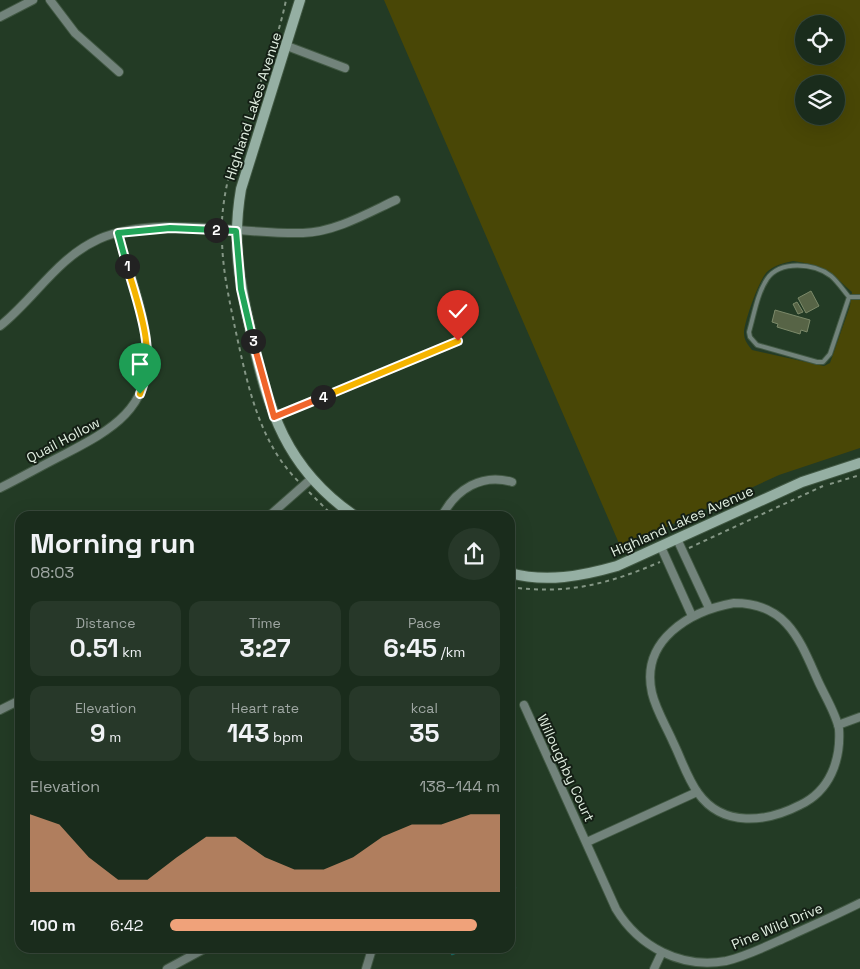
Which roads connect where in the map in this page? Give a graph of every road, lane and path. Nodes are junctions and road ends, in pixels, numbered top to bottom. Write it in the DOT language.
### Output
graph roads {
  1 [pos="33,0"];
  2 [pos="50,0"];
  3 [pos="286,0"];
  4 [pos="300,0"];
  5 [pos="0,17"];
  6 [pos="287,46"];
  7 [pos="345,68"];
  8 [pos="119,72"];
  9 [pos="396,200"];
  10 [pos="222,230"];
  11 [pos="236,231"];
  12 [pos="118,233"];
  13 [pos="849,297"];
  14 [pos="860,297"];
  15 [pos="0,326"];
  16 [pos="458,341"];
  17 [pos="274,417"];
  18 [pos="860,463"];
  19 [pos="512,482"];
  20 [pos="307,483"];
  21 [pos="0,488"];
  22 [pos="275,511"];
  23 [pos="329,511"];
  24 [pos="347,511"];
  25 [pos="446,511"];
  26 [pos="677,539"];
  27 [pos="661,547"];
  28 [pos="515,574"];
  29 [pos="709,608"];
  30 [pos="692,616"];
  31 [pos="15,702"];
  32 [pos="524,705"];
  33 [pos="0,710"];
  34 [pos="860,717"];
  35 [pos="838,725"];
  36 [pos="697,792"];
  37 [pos="587,842"];
  38 [pos="860,903"];
  39 [pos="197,953"];
  40 [pos="371,953"];
  41 [pos="661,954"];
  42 [pos="167,969"];
  43 [pos="366,969"];
  44 [pos="654,969"];
  1 -- 5 [label="street"];
  2 -- 8 [label="street"];
  3 -- 10 [label="path"];
  4 -- 6 [label="street, Highland Lakes Avenue"];
  6 -- 7 [label="street"];
  6 -- 11 [label="street, Highland Lakes Avenue"];
  9 -- 11 [label="street"];
  10 -- 11 [label="street"];
  10 -- 12 [label="street"];
  10 -- 20 [label="path"];
  11 -- 17 [label="street, Highland Lakes Avenue"];
  12 -- 15 [label="street"];
  12 -- 21 [label="street, Quail Hollow"];
  13 -- 13 [label="lane"];
  13 -- 14 [label="lane"];
  16 -- 17 [label="street"];
  17 -- 20 [label="street, Highland Lakes Avenue"];
  18 -- 26 [label="street, Highland Lakes Avenue"];
  19 -- 25 [label="street"];
  20 -- 22 [label="street"];
  20 -- 23 [label="path"];
  20 -- 24 [label="street, Highland Lakes Avenue"];
  26 -- 27 [label="street, Highland Lakes Avenue"];
  26 -- 29 [label="street"];
  27 -- 28 [label="street, Highland Lakes Avenue"];
  27 -- 30 [label="street"];
  29 -- 30 [label="street"];
  29 -- 35 [label="street"];
  30 -- 36 [label="street"];
  31 -- 33 [label="street"];
  32 -- 37 [label="street, Willoughby Court"];
  34 -- 35 [label="street"];
  35 -- 36 [label="street"];
  36 -- 37 [label="street"];
  37 -- 41 [label="street, Pine Wild Drive"];
  38 -- 41 [label="street, Pine Wild Drive"];
  39 -- 42 [label="street"];
  40 -- 43 [label="street"];
  41 -- 44 [label="street"];
}
